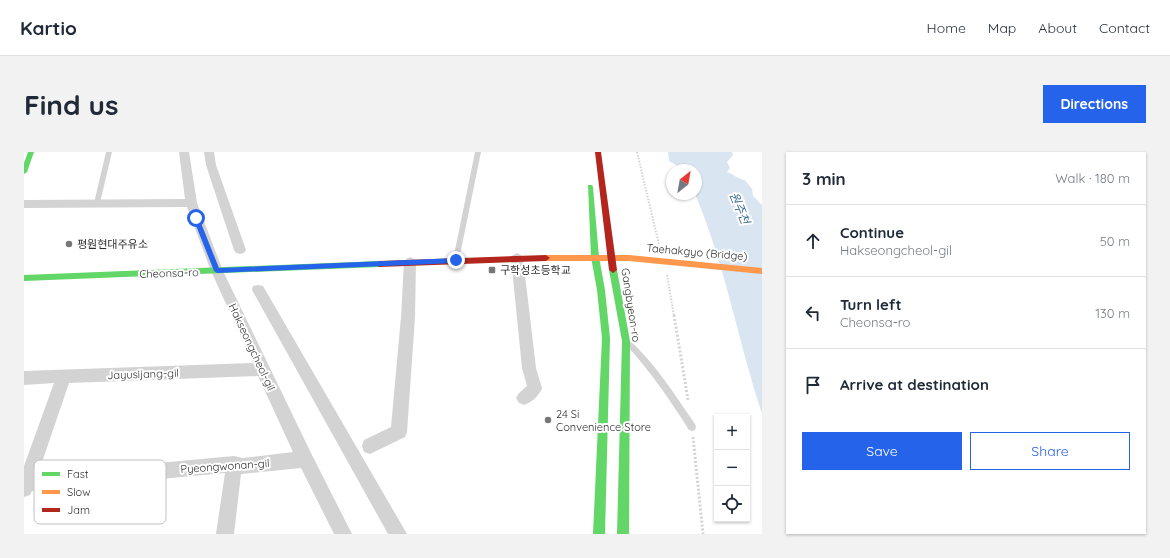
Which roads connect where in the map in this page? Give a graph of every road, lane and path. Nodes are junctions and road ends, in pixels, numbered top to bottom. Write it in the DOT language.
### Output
graph roads {
  1 [pos="31,152"];
  2 [pos="109,152"];
  3 [pos="184,152"];
  4 [pos="209,152"];
  5 [pos="478,152"];
  6 [pos="598,152"];
  7 [pos="637,152"];
  8 [pos="24,172"];
  9 [pos="589,174"];
  10 [pos="98,203"];
  11 [pos="192,203"];
  12 [pos="24,204"];
  13 [pos="240,250"];
  14 [pos="661,253"];
  15 [pos="595,257"];
  16 [pos="611,257"];
  17 [pos="517,258"];
  18 [pos="629,258"];
  19 [pos="456,260"];
  20 [pos="410,262"];
  21 [pos="665,268"];
  22 [pos="762,270"];
  23 [pos="217,271"];
  24 [pos="24,278"];
  25 [pos="258,290"];
  26 [pos="626,341"];
  27 [pos="262,369"];
  28 [pos="64,376"];
  29 [pos="24,378"];
  30 [pos="524,398"];
  31 [pos="692,427"];
  32 [pos="370,446"];
  33 [pos="305,459"];
  34 [pos="34,460"];
  35 [pos="34,461"];
  36 [pos="234,464"];
  37 [pos="166,471"];
  38 [pos="25,486"];
  39 [pos="225,534"];
  40 [pos="343,534"];
  41 [pos="398,534"];
  42 [pos="599,534"];
  43 [pos="623,534"];
  44 [pos="703,534"];
  1 -- 8 [label="street"];
  2 -- 10 [label="lane"];
  3 -- 11 [label="street, Hakseongcheol-gil"];
  4 -- 13 [label="street"];
  5 -- 19 [label="lane"];
  6 -- 16 [label="street, Gangbyeon-ro"];
  7 -- 14 [label="path"];
  9 -- 15 [label="street"];
  10 -- 11 [label="street"];
  10 -- 12 [label="street"];
  11 -- 23 [label="street, Hakseongcheol-gil"];
  15 -- 16 [label="street, Cheonsa-ro"];
  15 -- 17 [label="street, Cheonsa-ro"];
  15 -- 42 [label="street"];
  16 -- 18 [label="street, Cheonsa-ro"];
  16 -- 26 [label="street, Gangbyeon-ro"];
  17 -- 19 [label="street, Cheonsa-ro"];
  17 -- 30 [label="street"];
  18 -- 22 [label="street, Taehakgyo (Bridge)"];
  19 -- 20 [label="street, Cheonsa-ro"];
  20 -- 23 [label="street, Cheonsa-ro"];
  20 -- 32 [label="street"];
  21 -- 31 [label="path"];
  23 -- 24 [label="street, Cheonsa-ro"];
  23 -- 27 [label="street, Hakseongcheol-gil"];
  25 -- 41 [label="street"];
  26 -- 31 [label="lane"];
  26 -- 43 [label="street, Gangbyeon-ro"];
  27 -- 28 [label="street, Jayusijang-gil"];
  27 -- 33 [label="street, Hakseongcheol-gil"];
  28 -- 29 [label="street, Jayusijang-gil"];
  28 -- 34 [label="street, Pyeongwonan-gil"];
  31 -- 44 [label="path"];
  33 -- 36 [label="street, Pyeongwonan-gil"];
  33 -- 40 [label="street, Hakseongcheol-gil"];
  35 -- 38 [label="street, Pyeongwonan-gil"];
  36 -- 37 [label="street, Pyeongwonan-gil"];
  36 -- 39 [label="street"];
}
